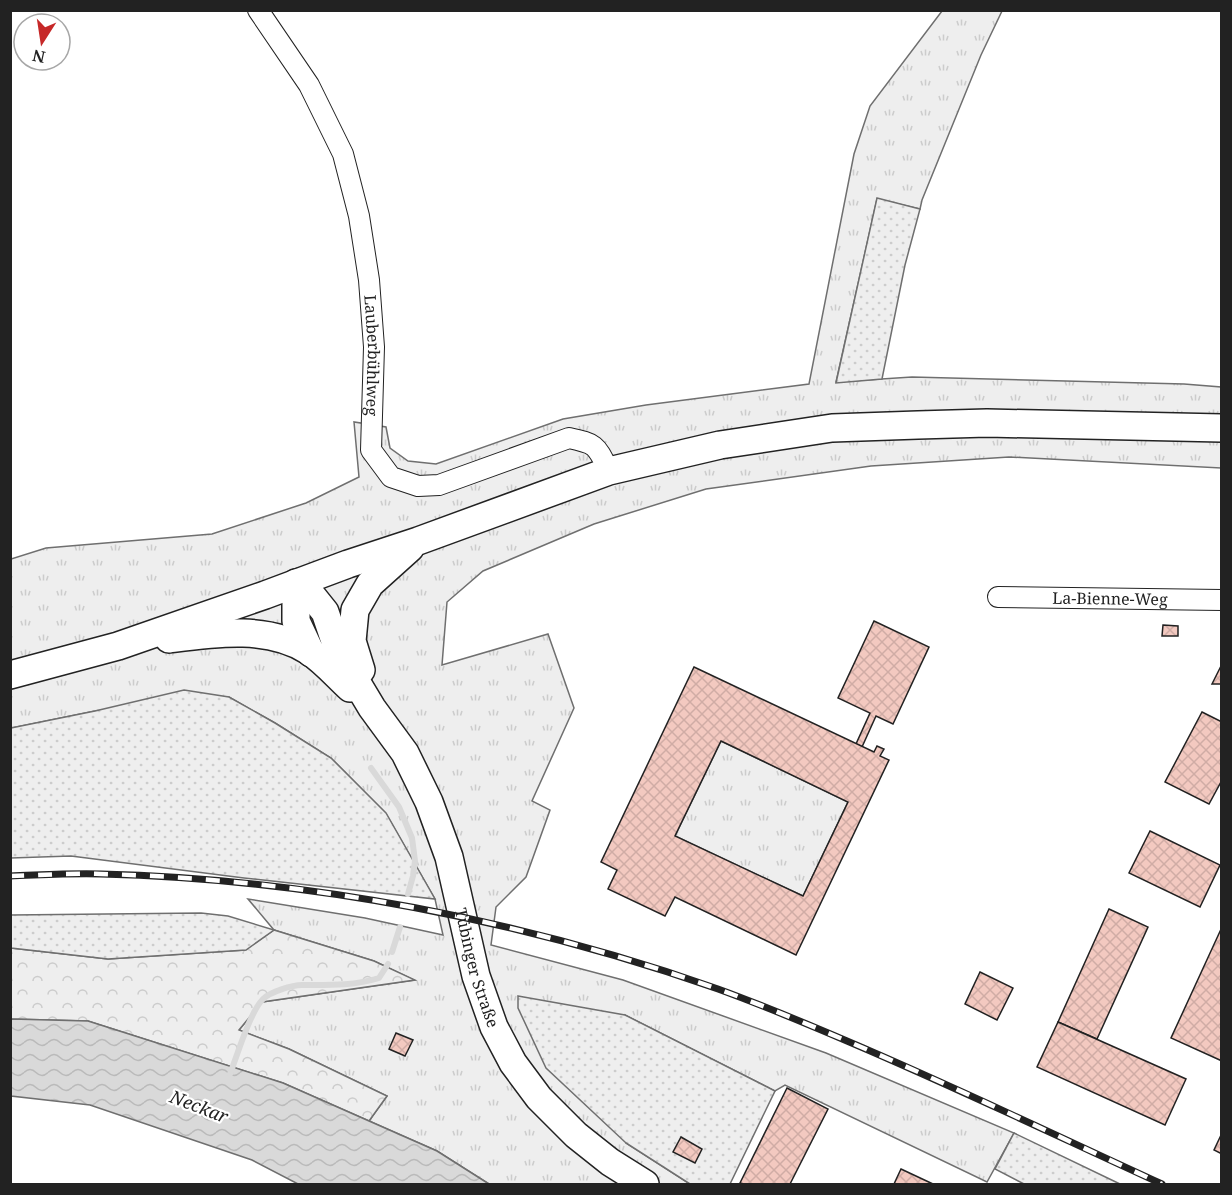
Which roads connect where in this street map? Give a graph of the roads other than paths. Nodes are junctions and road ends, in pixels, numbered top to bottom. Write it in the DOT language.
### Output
graph roads {
  1 [pos="258,10"];
  2 [pos="1221,428"];
  3 [pos="609,471"];
  4 [pos="418,541"];
  5 [pos="299,583"];
  6 [pos="998,597"];
  7 [pos="1221,600"];
  8 [pos="118,646"];
  9 [pos="311,653"];
  10 [pos="10,675"];
  11 [pos="372,708"];
  12 [pos="645,1185"];
  1 -- 3 [label="street, Lauberbühlweg"];
  2 -- 3 [label="main road"];
  3 -- 4 [label="main road"];
  4 -- 5 [label="main road"];
  4 -- 11 [label="main road"];
  5 -- 8 [label="main road"];
  5 -- 9 [label="main road, Tübinger Straße"];
  5 -- 11 [label="main road, Tübinger Straße"];
  6 -- 7 [label="street, La-Bienne-Weg"];
  8 -- 9 [label="main road, Tübinger Straße"];
  8 -- 10 [label="main road"];
  9 -- 11 [label="main road, Tübinger Straße"];
  11 -- 12 [label="main road, Tübinger Straße"];
}
